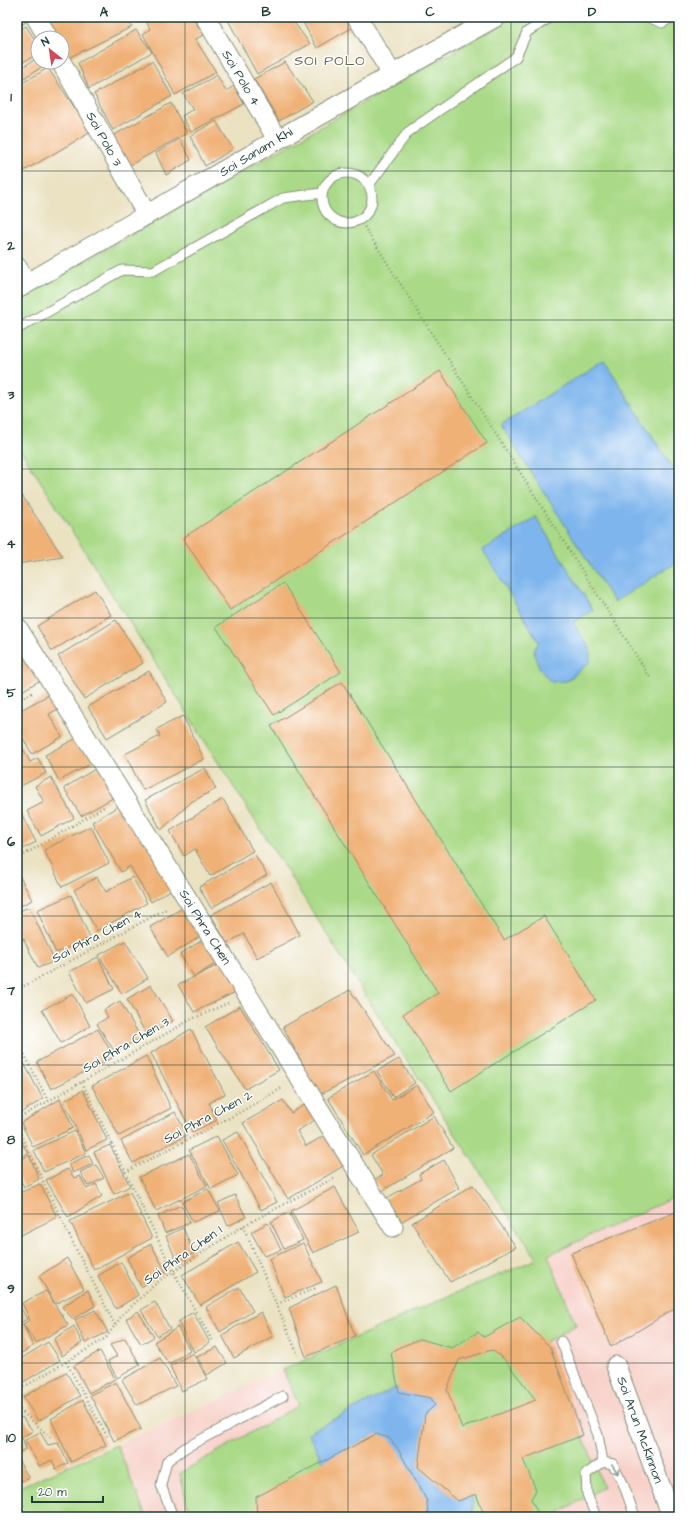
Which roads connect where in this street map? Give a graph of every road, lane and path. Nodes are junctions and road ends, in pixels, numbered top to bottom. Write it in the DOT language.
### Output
graph roads {
  1 [pos="36,17"];
  2 [pos="205,17"];
  3 [pos="357,17"];
  4 [pos="496,17"];
  5 [pos="551,17"];
  6 [pos="648,17"];
  7 [pos="673,17"];
  8 [pos="43,30"];
  9 [pos="65,70"];
  10 [pos="392,74"];
  11 [pos="277,139"];
  12 [pos="369,186"];
  13 [pos="322,193"];
  14 [pos="147,215"];
  15 [pos="360,220"];
  16 [pos="17,267"];
  17 [pos="22,286"];
  18 [pos="17,329"];
  19 [pos="17,627"];
  20 [pos="651,679"];
  21 [pos="123,796"];
  22 [pos="17,859"];
  23 [pos="186,898"];
  24 [pos="17,990"];
  25 [pos="248,995"];
  26 [pos="17,1040"];
  27 [pos="300,1078"];
  28 [pos="82,1082"];
  29 [pos="48,1101"];
  30 [pos="17,1119"];
  31 [pos="17,1127"];
  32 [pos="355,1166"];
  33 [pos="125,1172"];
  34 [pos="243,1226"];
  35 [pos="392,1227"];
  36 [pos="173,1271"];
  37 [pos="316,1288"];
  38 [pos="277,1304"];
  39 [pos="115,1325"];
  40 [pos="561,1341"];
  41 [pos="213,1342"];
  42 [pos="298,1355"];
  43 [pos="66,1362"];
  44 [pos="616,1366"];
  45 [pos="17,1391"];
  46 [pos="283,1396"];
  47 [pos="17,1407"];
  48 [pos="106,1436"];
  49 [pos="51,1438"];
  50 [pos="603,1462"];
  51 [pos="172,1517"];
  52 [pos="596,1517"];
  53 [pos="635,1517"];
  54 [pos="672,1517"];
  1 -- 8 [label="street"];
  2 -- 11 [label="street, Soi Polo 4"];
  3 -- 10 [label="street"];
  4 -- 10 [label="street, Soi Sanam Khi"];
  5 -- 12 [label="lane"];
  6 -- 7 [label="lane"];
  9 -- 14 [label="street, Soi Polo 3"];
  10 -- 11 [label="street, Soi Sanam Khi"];
  11 -- 14 [label="street, Soi Sanam Khi"];
  12 -- 13 [label="lane"];
  12 -- 15 [label="lane"];
  13 -- 15 [label="lane"];
  13 -- 18 [label="lane"];
  14 -- 17 [label="street, Soi Sanam Khi"];
  15 -- 20 [label="path"];
  16 -- 17 [label="street"];
  19 -- 21 [label="street, Soi Phra Chen"];
  21 -- 22 [label="path"];
  21 -- 23 [label="street, Soi Phra Chen"];
  23 -- 24 [label="path, Soi Phra Chen 4"];
  23 -- 25 [label="street, Soi Phra Chen"];
  25 -- 27 [label="street, Soi Phra Chen"];
  25 -- 28 [label="path, Soi Phra Chen 3"];
  26 -- 29 [label="path"];
  27 -- 32 [label="street, Soi Phra Chen"];
  27 -- 33 [label="path, Soi Phra Chen 2"];
  28 -- 29 [label="path, Soi Phra Chen 3"];
  28 -- 33 [label="path"];
  29 -- 30 [label="path, Soi Phra Chen 3"];
  31 -- 39 [label="path"];
  32 -- 34 [label="path, Soi Phra Chen 1"];
  32 -- 35 [label="street, Soi Phra Chen"];
  33 -- 36 [label="path"];
  34 -- 36 [label="path, Soi Phra Chen 1"];
  34 -- 38 [label="path"];
  36 -- 39 [label="path, Soi Phra Chen 1"];
  36 -- 41 [label="path"];
  37 -- 38 [label="path"];
  38 -- 42 [label="path"];
  39 -- 43 [label="path, Soi Phra Chen 1"];
  40 -- 50 [label="lane"];
  43 -- 45 [label="path, Soi Phra Chen 1"];
  43 -- 48 [label="path"];
  44 -- 54 [label="street, Soi Arun McKinnon"];
  46 -- 51 [label="lane"];
  47 -- 49 [label="path"];
  50 -- 52 [label="lane"];
  50 -- 53 [label="lane, one-way"];
}
